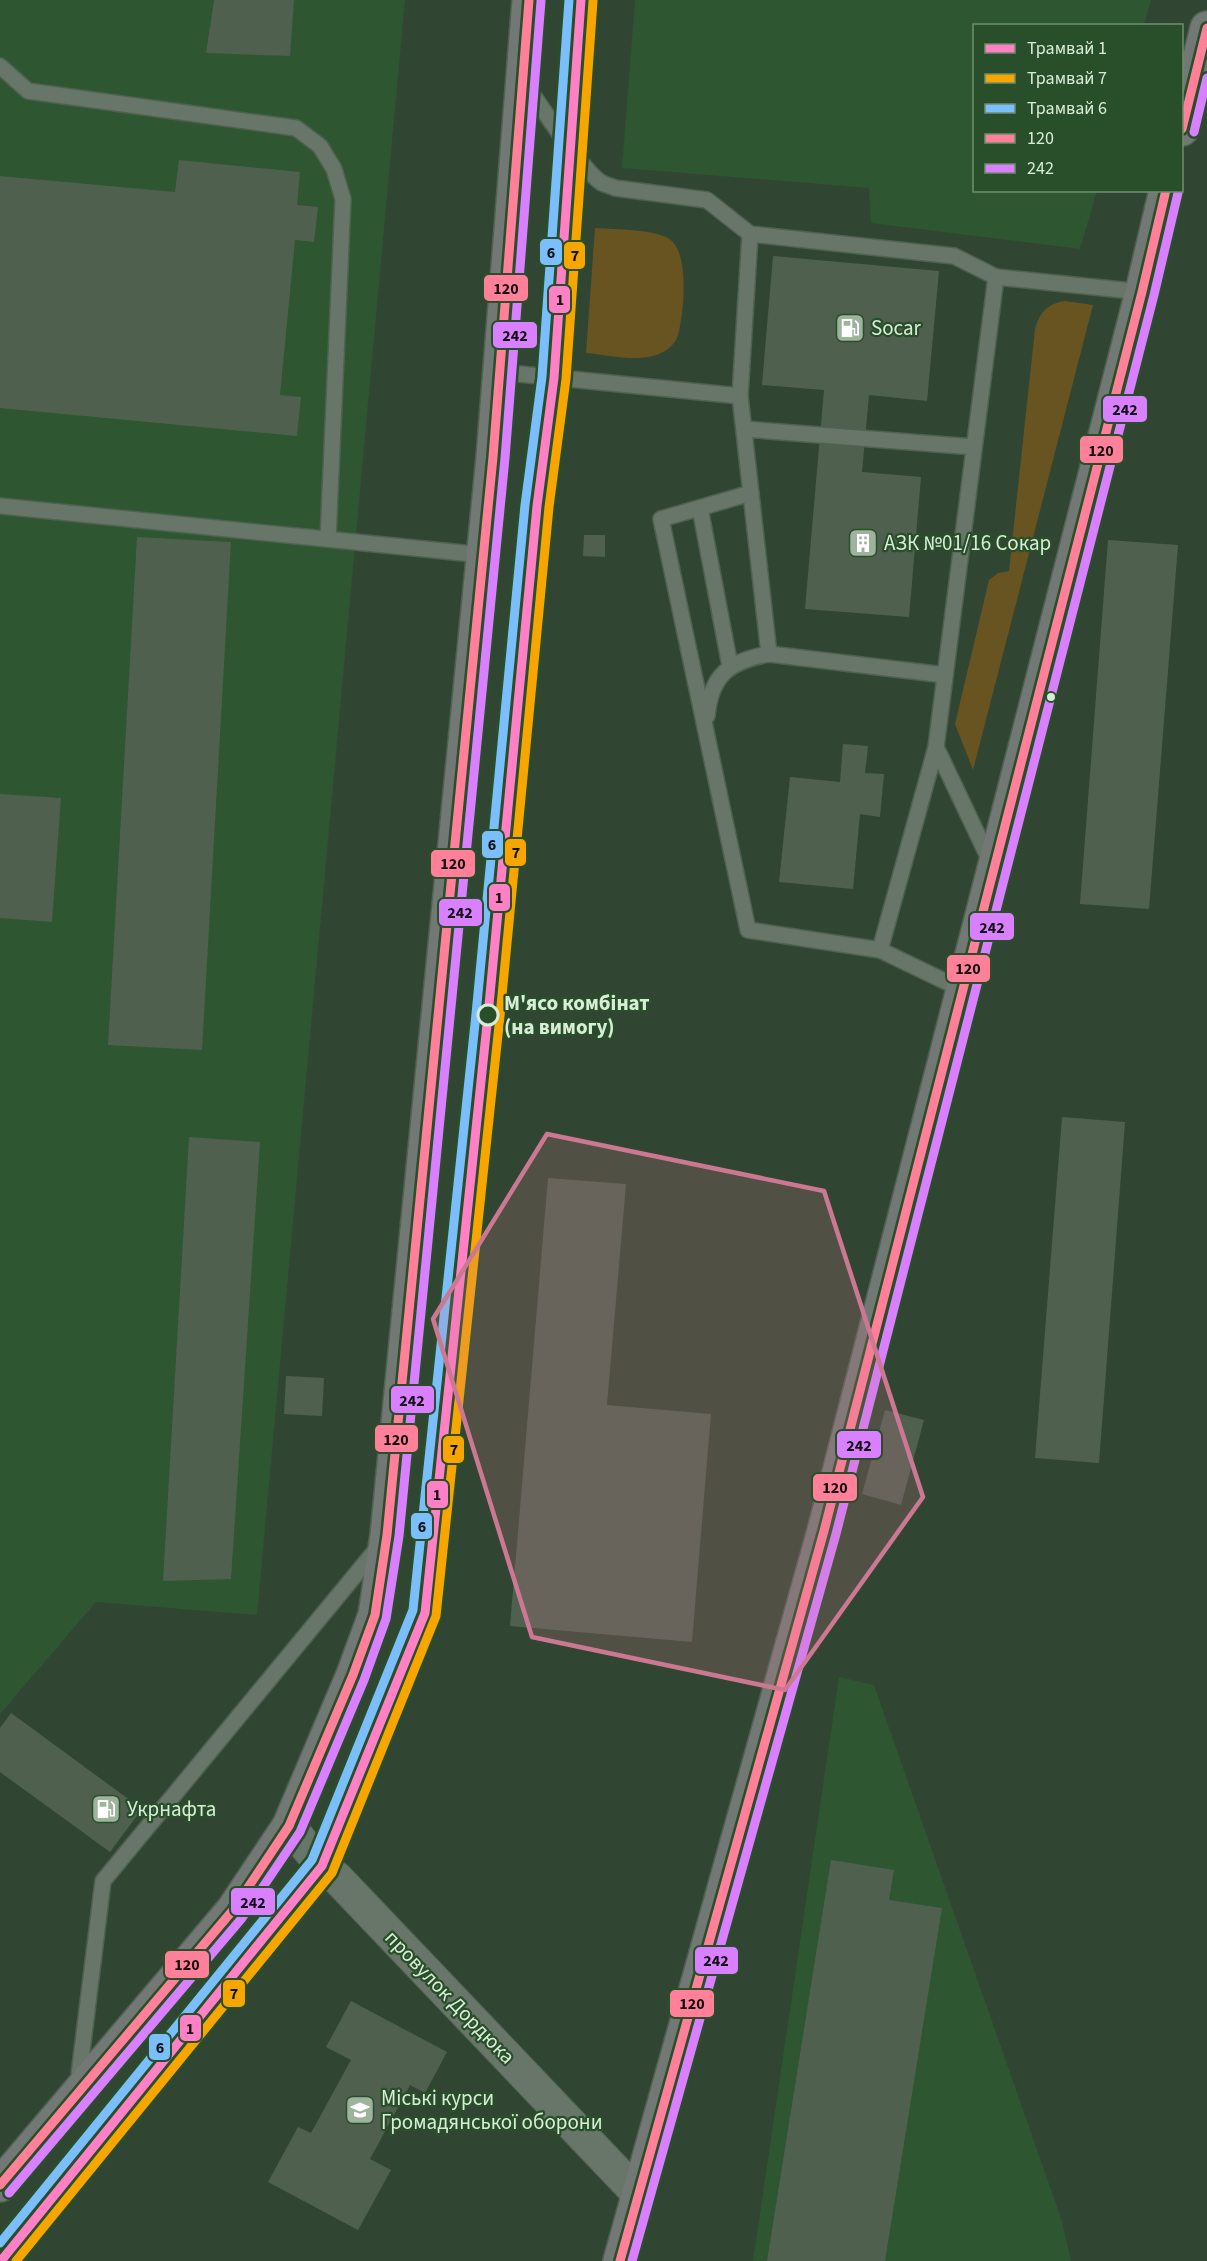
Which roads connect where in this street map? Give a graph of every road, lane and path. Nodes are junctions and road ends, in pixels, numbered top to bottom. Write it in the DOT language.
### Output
graph roads {
  1 [pos="529,0"];
  2 [pos="1207,28"];
  3 [pos="0,66"];
  4 [pos="522,80"];
  5 [pos="1183,125"];
  6 [pos="1166,192"];
  7 [pos="750,234"];
  8 [pos="996,277"];
  9 [pos="1142,292"];
  10 [pos="499,372"];
  11 [pos="740,396"];
  12 [pos="744,429"];
  13 [pos="974,447"];
  14 [pos="751,494"];
  15 [pos="0,506"];
  16 [pos="699,508"];
  17 [pos="328,539"];
  18 [pos="483,555"];
  19 [pos="769,654"];
  20 [pos="730,666"];
  21 [pos="945,675"];
  22 [pos="706,729"];
  23 [pos="936,747"];
  24 [pos="994,868"];
  25 [pos="880,950"];
  26 [pos="963,990"];
  27 [pos="387,1535"];
  28 [pos="290,1826"];
  29 [pos="77,2094"];
  30 [pos="0,2185"];
  31 [pos="637,2193"];
  32 [pos="620,2261"];
  1 -- 4 [label="main road"];
  2 -- 5 [label="main road"];
  3 -- 17 [label="lane"];
  4 -- 7 [label="lane"];
  4 -- 10 [label="main road"];
  6 -- 9 [label="main road"];
  7 -- 8 [label="lane"];
  7 -- 11 [label="lane"];
  8 -- 9 [label="lane"];
  8 -- 13 [label="lane"];
  9 -- 24 [label="main road"];
  10 -- 11 [label="lane"];
  10 -- 18 [label="main road"];
  11 -- 12 [label="lane"];
  12 -- 13 [label="lane"];
  12 -- 14 [label="lane"];
  13 -- 21 [label="lane"];
  14 -- 16 [label="lane"];
  14 -- 19 [label="lane"];
  15 -- 17 [label="lane"];
  16 -- 20 [label="lane"];
  16 -- 22 [label="lane"];
  17 -- 18 [label="lane"];
  18 -- 27 [label="main road"];
  19 -- 20 [label="lane"];
  19 -- 21 [label="lane"];
  20 -- 22 [label="lane"];
  21 -- 23 [label="lane"];
  22 -- 25 [label="lane"];
  23 -- 24 [label="lane"];
  23 -- 25 [label="lane"];
  24 -- 26 [label="main road"];
  25 -- 26 [label="lane"];
  26 -- 31 [label="main road"];
  27 -- 28 [label="main road"];
  27 -- 29 [label="lane"];
  28 -- 29 [label="main road"];
  28 -- 31 [label="street, провулок Дордюка"];
  29 -- 30 [label="main road"];
  31 -- 32 [label="main road"];
}
